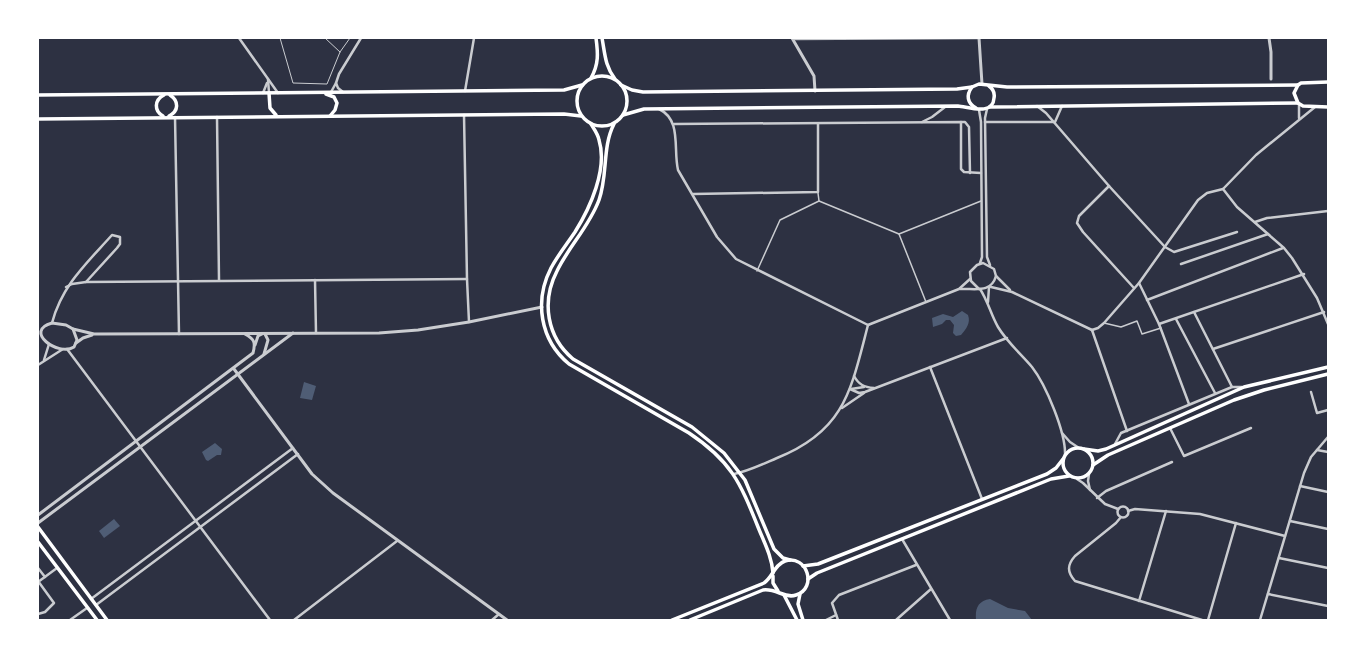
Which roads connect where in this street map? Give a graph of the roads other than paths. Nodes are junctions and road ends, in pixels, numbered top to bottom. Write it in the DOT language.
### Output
graph roads {
  1 [pos="239,38"];
  2 [pos="280,38"];
  3 [pos="325,38"];
  4 [pos="350,38"];
  5 [pos="361,38"];
  6 [pos="474,38"];
  7 [pos="596,38"];
  8 [pos="602,38"];
  9 [pos="793,38"];
  10 [pos="883,38"];
  11 [pos="979,38"];
  12 [pos="1269,38"];
  13 [pos="340,52"];
  14 [pos="591,78"];
  15 [pos="1271,79"];
  16 [pos="616,80"];
  17 [pos="268,81"];
  18 [pos="1328,82"];
  19 [pos="336,83"];
  20 [pos="982,84"];
  21 [pos="582,85"];
  22 [pos="621,85"];
  23 [pos="1265,85"];
  24 [pos="1278,85"];
  25 [pos="1298,85"];
  26 [pos="989,86"];
  27 [pos="972,87"];
  28 [pos="465,91"];
  29 [pos="814,91"];
  30 [pos="344,92"];
  31 [pos="263,93"];
  32 [pos="269,93"];
  33 [pos="277,93"];
  34 [pos="324,93"];
  35 [pos="330,93"];
  36 [pos="166,94"];
  37 [pos="38,95"];
  38 [pos="270,100"];
  39 [pos="1298,104"];
  40 [pos="1063,105"];
  41 [pos="946,106"];
  42 [pos="1037,106"];
  43 [pos="1315,107"];
  44 [pos="1328,107"];
  45 [pos="987,108"];
  46 [pos="659,109"];
  47 [pos="978,109"];
  48 [pos="464,115"];
  49 [pos="623,115"];
  50 [pos="175,116"];
  51 [pos="217,116"];
  52 [pos="277,116"];
  53 [pos="330,116"];
  54 [pos="581,116"];
  55 [pos="166,117"];
  56 [pos="1299,118"];
  57 [pos="38,119"];
  58 [pos="961,122"];
  59 [pos="985,122"];
  60 [pos="1055,122"];
  61 [pos="920,123"];
  62 [pos="591,124"];
  63 [pos="614,124"];
  64 [pos="674,124"];
  65 [pos="818,124"];
  66 [pos="970,172"];
  67 [pos="981,173"];
  68 [pos="1109,186"];
  69 [pos="1223,189"];
  70 [pos="818,192"];
  71 [pos="692,194"];
  72 [pos="818,201"];
  73 [pos="981,201"];
  74 [pos="1328,211"];
  75 [pos="1255,222"];
  76 [pos="1237,232"];
  77 [pos="899,234"];
  78 [pos="1268,234"];
  79 [pos="1166,247"];
  80 [pos="1284,248"];
  81 [pos="980,263"];
  82 [pos="1182,264"];
  83 [pos="990,265"];
  84 [pos="758,271"];
  85 [pos="1304,274"];
  86 [pos="996,276"];
  87 [pos="467,279"];
  88 [pos="970,279"];
  89 [pos="219,280"];
  90 [pos="315,280"];
  91 [pos="178,281"];
  92 [pos="86,282"];
  93 [pos="1139,283"];
  94 [pos="66,287"];
  95 [pos="990,287"];
  96 [pos="1134,288"];
  97 [pos="959,289"];
  98 [pos="980,289"];
  99 [pos="1012,292"];
  100 [pos="1147,300"];
  101 [pos="926,302"];
  102 [pos="542,307"];
  103 [pos="988,307"];
  104 [pos="1194,312"];
  105 [pos="1324,312"];
  106 [pos="1176,318"];
  107 [pos="470,322"];
  108 [pos="52,323"];
  109 [pos="1104,323"];
  110 [pos="1328,324"];
  111 [pos="868,325"];
  112 [pos="1160,326"];
  113 [pos="73,329"];
  114 [pos="1092,330"];
  115 [pos="40,331"];
  116 [pos="293,333"];
  117 [pos="316,333"];
  118 [pos="94,334"];
  119 [pos="179,334"];
  120 [pos="245,334"];
  121 [pos="263,334"];
  122 [pos="1007,338"];
  123 [pos="49,344"];
  124 [pos="76,344"];
  125 [pos="255,345"];
  126 [pos="65,349"];
  127 [pos="1213,349"];
  128 [pos="261,357"];
  129 [pos="44,361"];
  130 [pos="38,365"];
  131 [pos="930,367"];
  132 [pos="1328,367"];
  133 [pos="234,369"];
  134 [pos="238,374"];
  135 [pos="1328,374"];
  136 [pos="854,376"];
  137 [pos="865,387"];
  138 [pos="1232,387"];
  139 [pos="874,388"];
  140 [pos="1244,388"];
  141 [pos="850,389"];
  142 [pos="865,392"];
  143 [pos="1311,392"];
  144 [pos="1215,393"];
  145 [pos="1189,404"];
  146 [pos="840,410"];
  147 [pos="1328,410"];
  148 [pos="1170,428"];
  149 [pos="1251,428"];
  150 [pos="1127,430"];
  151 [pos="1062,433"];
  152 [pos="1328,437"];
  153 [pos="136,442"];
  154 [pos="1115,444"];
  155 [pos="140,447"];
  156 [pos="293,448"];
  157 [pos="1079,448"];
  158 [pos="1084,449"];
  159 [pos="1317,450"];
  160 [pos="1328,452"];
  161 [pos="298,454"];
  162 [pos="1064,457"];
  163 [pos="1172,462"];
  164 [pos="1093,465"];
  165 [pos="741,473"];
  166 [pos="734,474"];
  167 [pos="1089,474"];
  168 [pos="1069,476"];
  169 [pos="1077,479"];
  170 [pos="1300,486"];
  171 [pos="1090,490"];
  172 [pos="1328,492"];
  173 [pos="1097,498"];
  174 [pos="982,499"];
  175 [pos="1118,509"];
  176 [pos="1128,511"];
  177 [pos="1166,512"];
  178 [pos="38,515"];
  179 [pos="1121,517"];
  180 [pos="1290,521"];
  181 [pos="196,522"];
  182 [pos="38,523"];
  183 [pos="1236,523"];
  184 [pos="38,527"];
  185 [pos="200,527"];
  186 [pos="1328,529"];
  187 [pos="1285,536"];
  188 [pos="902,539"];
  189 [pos="397,541"];
  190 [pos="38,542"];
  191 [pos="1279,558"];
  192 [pos="790,560"];
  193 [pos="916,565"];
  194 [pos="803,566"];
  195 [pos="38,568"];
  196 [pos="57,568"];
  197 [pos="1328,568"];
  198 [pos="773,574"];
  199 [pos="45,577"];
  200 [pos="808,579"];
  201 [pos="38,582"];
  202 [pos="931,589"];
  203 [pos="779,592"];
  204 [pos="783,594"];
  205 [pos="800,594"];
  206 [pos="1268,594"];
  207 [pos="91,599"];
  208 [pos="1139,601"];
  209 [pos="96,606"];
  210 [pos="1328,606"];
  211 [pos="88,608"];
  212 [pos="38,614"];
  213 [pos="498,614"];
  214 [pos="836,615"];
  215 [pos="70,620"];
  216 [pos="97,620"];
  217 [pos="107,620"];
  218 [pos="270,620"];
  219 [pos="294,620"];
  220 [pos="492,620"];
  221 [pos="507,620"];
  222 [pos="672,620"];
  223 [pos="690,620"];
  224 [pos="797,620"];
  225 [pos="803,620"];
  226 [pos="826,620"];
  227 [pos="838,620"];
  228 [pos="896,620"];
  229 [pos="950,620"];
  230 [pos="1202,620"];
  231 [pos="1208,620"];
  232 [pos="1260,620"];
  1 -- 17 [label="street"];
  2 -- 13 [label="lane"];
  3 -- 13 [label="lane"];
  4 -- 13 [label="lane"];
  5 -- 19 [label="street"];
  6 -- 28 [label="street"];
  7 -- 14 [label="main road"];
  8 -- 16 [label="main road"];
  9 -- 10 [label="street"];
  9 -- 29 [label="street"];
  10 -- 11 [label="street"];
  11 -- 20 [label="street"];
  12 -- 15 [label="street"];
  14 -- 16 [label="main road"];
  14 -- 21 [label="main road"];
  15 -- 23 [label="street"];
  15 -- 24 [label="street"];
  16 -- 22 [label="main road"];
  17 -- 31 [label="street"];
  17 -- 32 [label="street"];
  17 -- 33 [label="street"];
  18 -- 25 [label="main road"];
  19 -- 30 [label="street"];
  19 -- 35 [label="street"];
  20 -- 26 [label="main road"];
  20 -- 27 [label="main road"];
  21 -- 28 [label="main road"];
  21 -- 54 [label="main road"];
  22 -- 29 [label="main road"];
  22 -- 49 [label="main road"];
  23 -- 24 [label="main road"];
  23 -- 26 [label="main road"];
  24 -- 25 [label="main road"];
  25 -- 39 [label="main road"];
  26 -- 45 [label="main road"];
  27 -- 29 [label="main road"];
  27 -- 47 [label="main road"];
  28 -- 30 [label="main road"];
  30 -- 35 [label="main road"];
  31 -- 32 [label="main road"];
  31 -- 36 [label="main road"];
  32 -- 33 [label="main road"];
  32 -- 38 [label="main road"];
  33 -- 34 [label="main road"];
  33 -- 38 [label="main road"];
  34 -- 35 [label="main road"];
  34 -- 53 [label="main road"];
  36 -- 37 [label="main road"];
  36 -- 55 [label="main road"];
  36 -- 55 [label="main road"];
  38 -- 52 [label="main road"];
  39 -- 40 [label="main road"];
  39 -- 43 [label="main road"];
  39 -- 56 [label="street"];
  40 -- 42 [label="main road"];
  40 -- 60 [label="street"];
  41 -- 46 [label="main road"];
  41 -- 47 [label="main road"];
  41 -- 61 [label="street"];
  42 -- 45 [label="main road"];
  42 -- 60 [label="street"];
  43 -- 44 [label="main road"];
  43 -- 56 [label="street"];
  45 -- 47 [label="main road"];
  45 -- 59 [label="street"];
  46 -- 49 [label="main road"];
  46 -- 64 [label="street"];
  47 -- 67 [label="street"];
  48 -- 53 [label="main road"];
  48 -- 54 [label="main road"];
  48 -- 87 [label="street"];
  49 -- 63 [label="main road"];
  50 -- 51 [label="main road"];
  50 -- 55 [label="main road"];
  50 -- 91 [label="street"];
  51 -- 52 [label="main road"];
  51 -- 89 [label="street"];
  52 -- 53 [label="main road"];
  54 -- 62 [label="main road"];
  55 -- 57 [label="main road"];
  56 -- 69 [label="street"];
  58 -- 61 [label="street"];
  58 -- 66 [label="street"];
  58 -- 66 [label="street"];
  59 -- 60 [label="street"];
  59 -- 83 [label="street"];
  60 -- 68 [label="street"];
  61 -- 65 [label="street"];
  62 -- 63 [label="main road"];
  62 -- 102 [label="main road"];
  63 -- 165 [label="main road"];
  64 -- 65 [label="street"];
  64 -- 71 [label="street"];
  65 -- 70 [label="street"];
  66 -- 67 [label="street"];
  67 -- 73 [label="street"];
  68 -- 79 [label="street"];
  68 -- 96 [label="street"];
  69 -- 75 [label="street"];
  69 -- 79 [label="street"];
  70 -- 71 [label="street"];
  70 -- 72 [label="street"];
  71 -- 84 [label="street"];
  72 -- 77 [label="street"];
  72 -- 84 [label="street"];
  73 -- 77 [label="street"];
  73 -- 81 [label="street"];
  74 -- 75 [label="street"];
  75 -- 78 [label="street"];
  76 -- 79 [label="street"];
  77 -- 101 [label="street"];
  78 -- 80 [label="street"];
  78 -- 82 [label="street"];
  79 -- 93 [label="street"];
  80 -- 85 [label="street"];
  80 -- 100 [label="street"];
  81 -- 83 [label="street"];
  81 -- 88 [label="street"];
  83 -- 86 [label="street"];
  84 -- 111 [label="street"];
  85 -- 104 [label="street"];
  85 -- 105 [label="street"];
  86 -- 95 [label="street"];
  86 -- 99 [label="street"];
  87 -- 90 [label="street"];
  87 -- 107 [label="street"];
  88 -- 97 [label="street"];
  88 -- 98 [label="street"];
  89 -- 90 [label="street"];
  89 -- 91 [label="street"];
  90 -- 117 [label="street"];
  91 -- 92 [label="street"];
  91 -- 119 [label="street"];
  92 -- 94 [label="street"];
  92 -- 94 [label="street"];
  93 -- 96 [label="street"];
  93 -- 100 [label="street"];
  94 -- 108 [label="street"];
  95 -- 98 [label="street"];
  95 -- 99 [label="street"];
  95 -- 103 [label="street"];
  96 -- 109 [label="street"];
  97 -- 98 [label="street"];
  97 -- 101 [label="street"];
  98 -- 103 [label="street"];
  99 -- 114 [label="street"];
  100 -- 112 [label="street"];
  101 -- 111 [label="street"];
  102 -- 107 [label="street"];
  102 -- 166 [label="main road"];
  103 -- 122 [label="street"];
  104 -- 106 [label="street"];
  104 -- 127 [label="street"];
  105 -- 110 [label="street"];
  105 -- 127 [label="street"];
  106 -- 112 [label="street"];
  106 -- 144 [label="street"];
  107 -- 117 [label="street"];
  108 -- 113 [label="street"];
  108 -- 115 [label="street"];
  109 -- 112 [label="street"];
  109 -- 114 [label="street"];
  111 -- 136 [label="street"];
  112 -- 145 [label="street"];
  113 -- 118 [label="street"];
  113 -- 124 [label="street"];
  114 -- 150 [label="street"];
  115 -- 123 [label="street"];
  116 -- 117 [label="street"];
  116 -- 121 [label="street"];
  116 -- 128 [label="street"];
  118 -- 119 [label="street"];
  118 -- 124 [label="street"];
  119 -- 120 [label="street"];
  120 -- 121 [label="street"];
  120 -- 125 [label="street"];
  121 -- 125 [label="street"];
  121 -- 128 [label="street"];
  122 -- 131 [label="street"];
  122 -- 151 [label="street"];
  123 -- 126 [label="street"];
  123 -- 129 [label="street"];
  124 -- 126 [label="street"];
  125 -- 133 [label="street"];
  126 -- 129 [label="street"];
  126 -- 153 [label="street"];
  127 -- 138 [label="street"];
  128 -- 134 [label="street"];
  129 -- 130 [label="street"];
  131 -- 139 [label="street"];
  131 -- 174 [label="street"];
  132 -- 140 [label="main road"];
  133 -- 134 [label="street"];
  133 -- 153 [label="street"];
  134 -- 155 [label="street"];
  134 -- 156 [label="street"];
  135 -- 148 [label="main road"];
  136 -- 137 [label="street"];
  136 -- 141 [label="street"];
  137 -- 139 [label="street"];
  137 -- 141 [label="street"];
  138 -- 140 [label="street"];
  138 -- 144 [label="street"];
  139 -- 142 [label="street"];
  140 -- 154 [label="main road"];
  141 -- 142 [label="street"];
  141 -- 146 [label="street"];
  142 -- 146 [label="street"];
  143 -- 147 [label="street"];
  144 -- 145 [label="street"];
  145 -- 150 [label="street"];
  146 -- 165 [label="street"];
  148 -- 149 [label="street"];
  148 -- 164 [label="main road"];
  150 -- 154 [label="street"];
  151 -- 157 [label="street"];
  151 -- 162 [label="street"];
  152 -- 159 [label="street"];
  153 -- 155 [label="street"];
  153 -- 178 [label="street"];
  154 -- 158 [label="main road"];
  155 -- 181 [label="street"];
  155 -- 182 [label="street"];
  156 -- 161 [label="street"];
  156 -- 181 [label="street"];
  157 -- 158 [label="main road"];
  157 -- 162 [label="main road"];
  158 -- 164 [label="main road"];
  159 -- 160 [label="street"];
  159 -- 170 [label="street"];
  161 -- 185 [label="street"];
  161 -- 189 [label="street"];
  162 -- 168 [label="main road"];
  162 -- 174 [label="main road"];
  163 -- 173 [label="street"];
  164 -- 167 [label="main road"];
  165 -- 166 [label="street"];
  165 -- 192 [label="main road"];
  166 -- 198 [label="main road"];
  167 -- 169 [label="main road"];
  167 -- 171 [label="street"];
  168 -- 169 [label="main road"];
  168 -- 188 [label="main road"];
  169 -- 171 [label="street"];
  170 -- 172 [label="street"];
  170 -- 180 [label="street"];
  171 -- 173 [label="street"];
  173 -- 175 [label="street"];
  174 -- 194 [label="main road"];
  175 -- 176 [label="street"];
  175 -- 179 [label="street"];
  176 -- 177 [label="street"];
  176 -- 179 [label="street"];
  177 -- 183 [label="street"];
  177 -- 208 [label="street"];
  179 -- 208 [label="street"];
  180 -- 186 [label="street"];
  180 -- 187 [label="street"];
  181 -- 185 [label="street"];
  181 -- 207 [label="street"];
  183 -- 187 [label="street"];
  183 -- 231 [label="street"];
  184 -- 207 [label="main road"];
  185 -- 209 [label="street"];
  185 -- 218 [label="street"];
  187 -- 191 [label="street"];
  188 -- 193 [label="street"];
  188 -- 200 [label="main road"];
  189 -- 213 [label="street"];
  189 -- 219 [label="street"];
  190 -- 196 [label="main road"];
  191 -- 197 [label="street"];
  191 -- 206 [label="street"];
  192 -- 194 [label="main road"];
  192 -- 198 [label="main road"];
  193 -- 202 [label="street"];
  193 -- 214 [label="street"];
  194 -- 200 [label="main road"];
  195 -- 199 [label="street"];
  196 -- 199 [label="street"];
  196 -- 211 [label="main road"];
  198 -- 203 [label="main road"];
  198 -- 222 [label="main road"];
  199 -- 201 [label="street"];
  200 -- 205 [label="main road"];
  201 -- 212 [label="street"];
  202 -- 228 [label="street"];
  202 -- 229 [label="street"];
  203 -- 204 [label="main road"];
  203 -- 223 [label="main road"];
  204 -- 205 [label="main road"];
  204 -- 224 [label="main road"];
  205 -- 225 [label="main road"];
  206 -- 210 [label="street"];
  206 -- 232 [label="street"];
  207 -- 209 [label="main road"];
  208 -- 230 [label="street"];
  209 -- 217 [label="main road"];
  211 -- 215 [label="street"];
  211 -- 216 [label="main road"];
  213 -- 220 [label="street"];
  213 -- 221 [label="street"];
  214 -- 226 [label="street"];
  214 -- 227 [label="street"];
}
